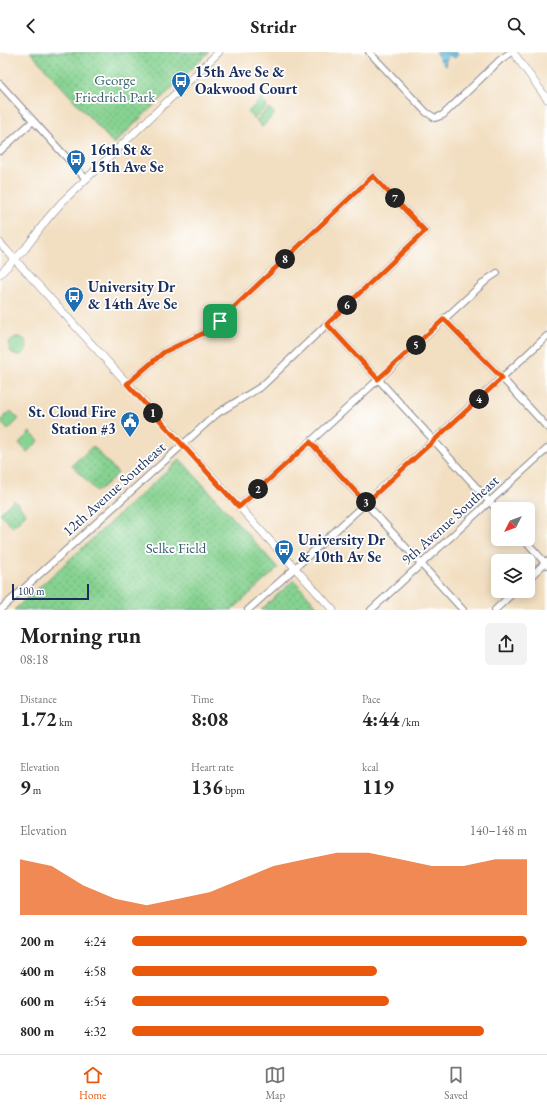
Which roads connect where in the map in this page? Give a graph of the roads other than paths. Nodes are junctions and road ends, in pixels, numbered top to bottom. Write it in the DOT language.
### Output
graph roads {
  1 [pos="219,52"];
  2 [pos="369,52"];
  3 [pos="512,52"];
  4 [pos="0,84"];
  5 [pos="547,99"];
  6 [pos="33,121"];
  7 [pos="0,151"];
  8 [pos="86,178"];
  9 [pos="0,243"];
  10 [pos="15,260"];
  11 [pos="497,273"];
  12 [pos="0,274"];
  13 [pos="444,319"];
  14 [pos="327,324"];
  15 [pos="547,336"];
  16 [pos="502,378"];
  17 [pos="378,379"];
  18 [pos="127,384"];
  19 [pos="547,427"];
  20 [pos="434,441"];
  21 [pos="310,442"];
  22 [pos="183,445"];
  23 [pos="547,449"];
  24 [pos="489,502"];
  25 [pos="366,503"];
  26 [pos="239,507"];
  27 [pos="530,546"];
  28 [pos="546,563"];
  29 [pos="421,564"];
  30 [pos="295,568"];
  31 [pos="535,573"];
  32 [pos="508,598"];
  33 [pos="0,610"];
  34 [pos="248,610"];
  35 [pos="333,610"];
  36 [pos="371,610"];
  37 [pos="463,610"];
  38 [pos="495,610"];
  1 -- 8 [label="street"];
  2 -- 3 [label="street"];
  3 -- 5 [label="street"];
  4 -- 6 [label="street"];
  6 -- 7 [label="street"];
  6 -- 8 [label="street"];
  8 -- 10 [label="street"];
  9 -- 10 [label="street"];
  10 -- 12 [label="street"];
  10 -- 18 [label="street"];
  11 -- 13 [label="street"];
  13 -- 16 [label="street"];
  13 -- 17 [label="street"];
  14 -- 17 [label="street"];
  14 -- 18 [label="street, 12th Avenue Southeast"];
  14 -- 22 [label="street, 12th Avenue Southeast"];
  15 -- 16 [label="street"];
  16 -- 19 [label="street"];
  16 -- 20 [label="street"];
  17 -- 20 [label="street"];
  17 -- 21 [label="street"];
  18 -- 22 [label="street"];
  20 -- 24 [label="street"];
  20 -- 25 [label="street"];
  21 -- 25 [label="street"];
  21 -- 26 [label="street"];
  22 -- 26 [label="street"];
  22 -- 33 [label="street, 12th Avenue Southeast"];
  23 -- 24 [label="street, 9th Avenue Southeast"];
  24 -- 29 [label="street, 9th Avenue Southeast"];
  25 -- 29 [label="street"];
  25 -- 30 [label="street"];
  26 -- 30 [label="street"];
  27 -- 28 [label="street"];
  28 -- 31 [label="street"];
  29 -- 36 [label="street, 9th Avenue Southeast"];
  29 -- 37 [label="street"];
  30 -- 34 [label="street"];
  30 -- 35 [label="street"];
  32 -- 38 [label="street"];
}
